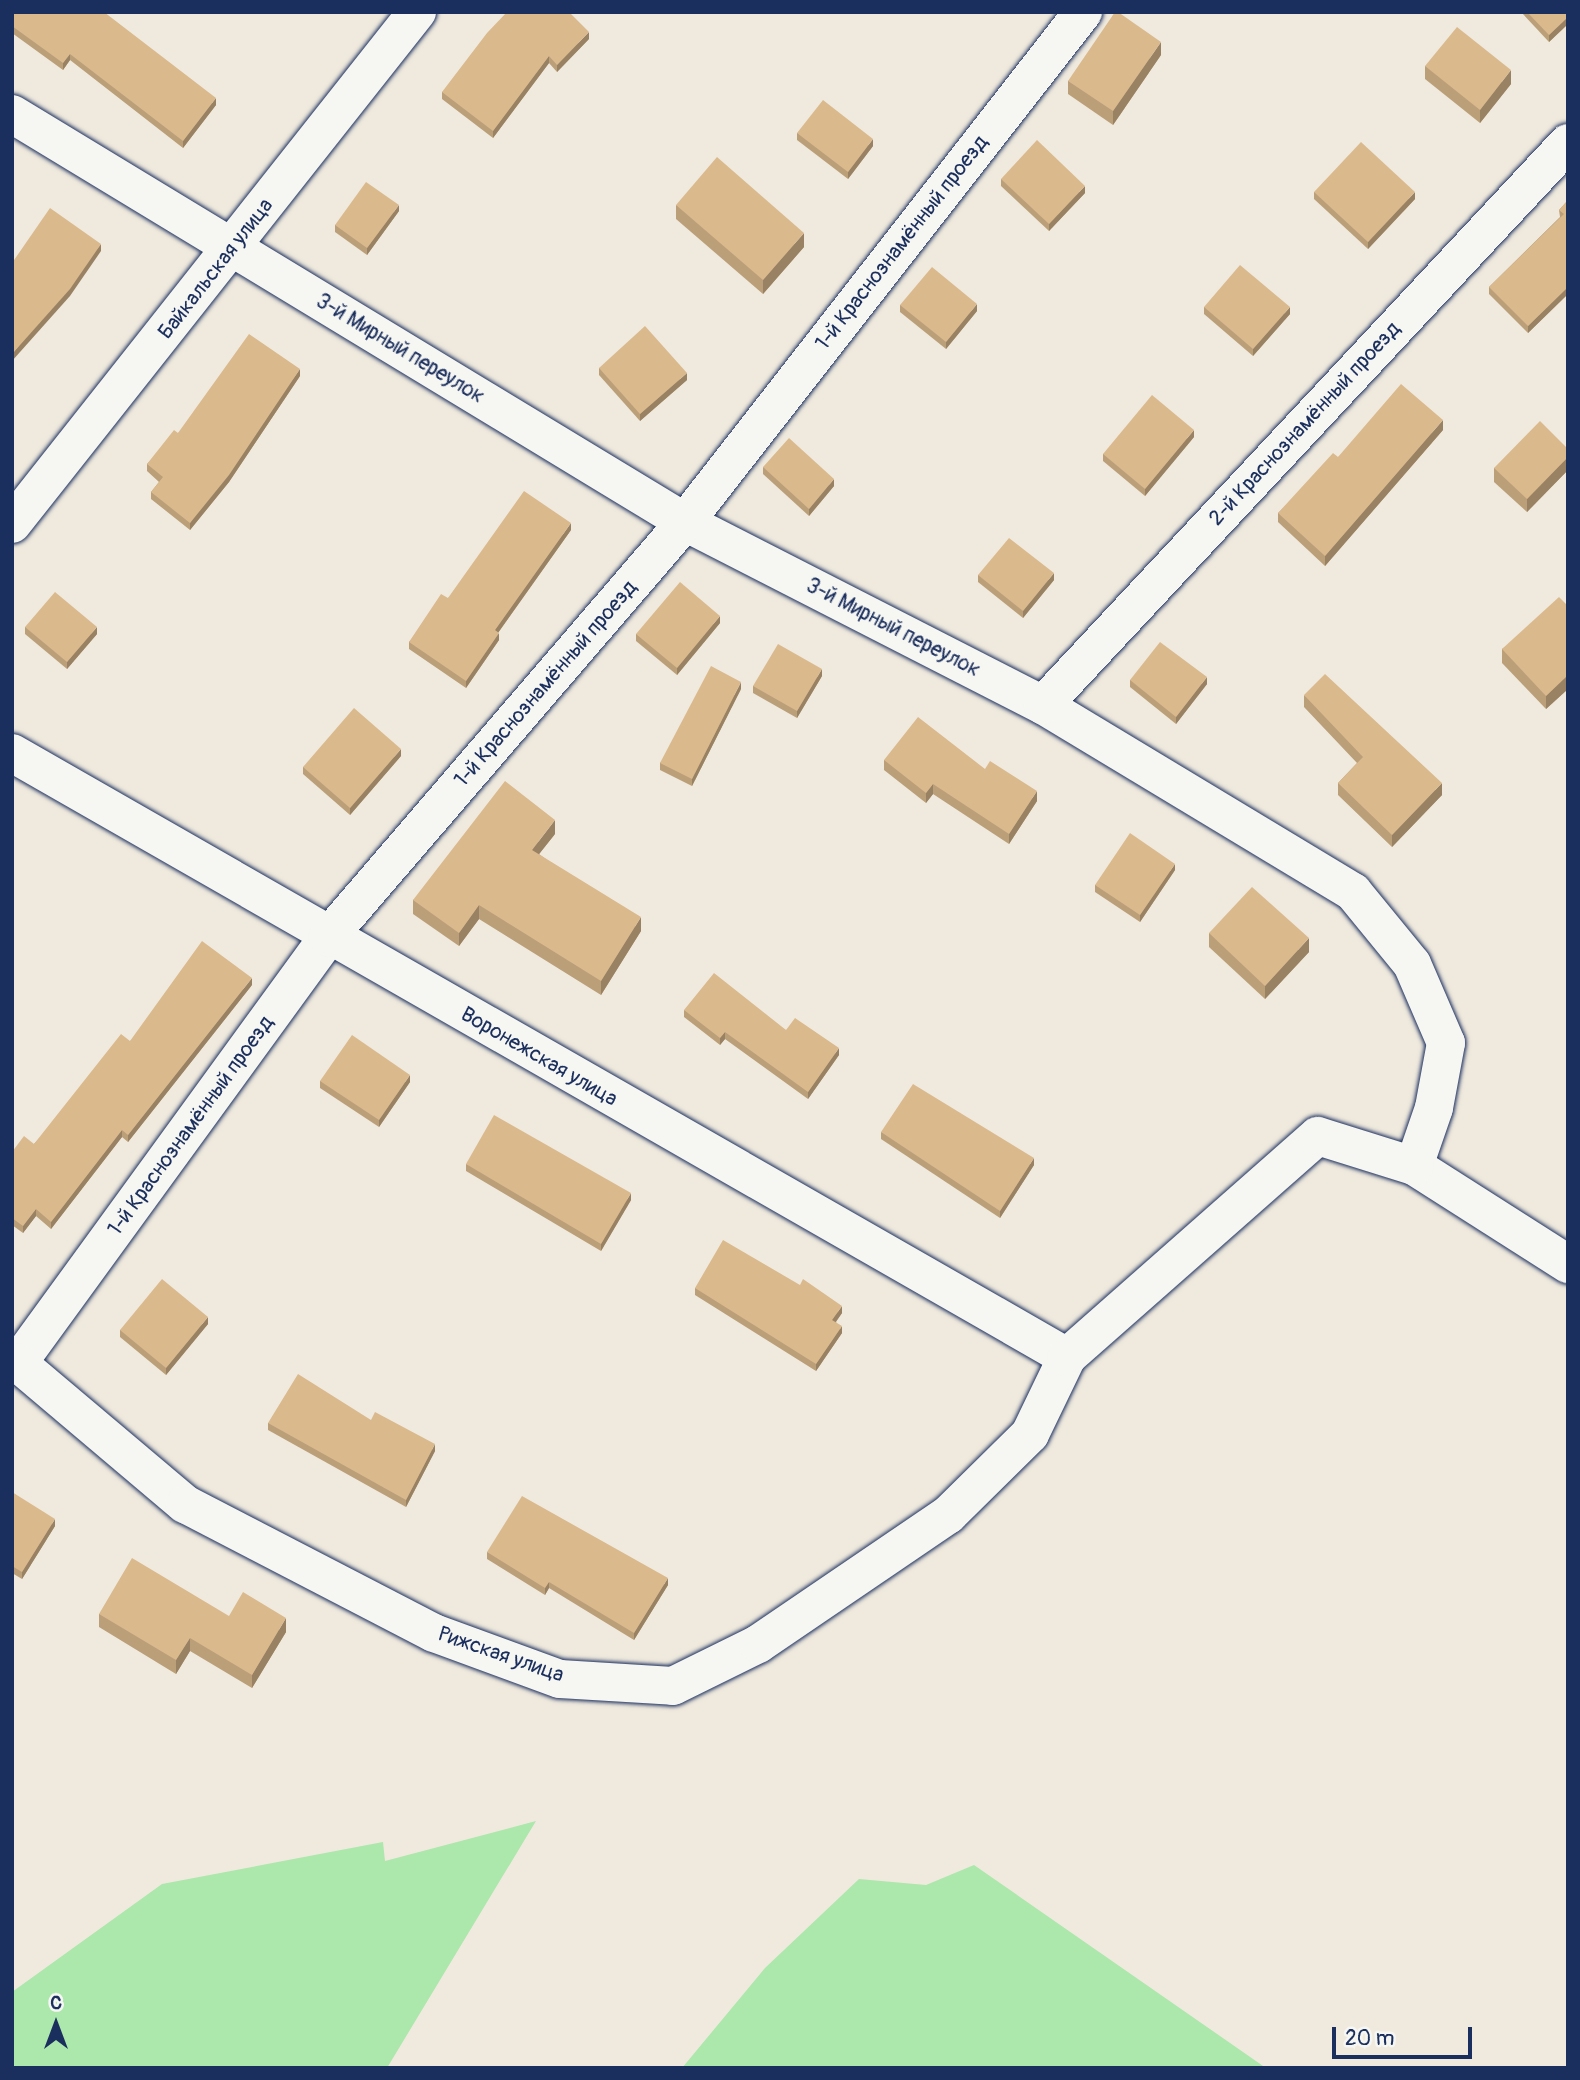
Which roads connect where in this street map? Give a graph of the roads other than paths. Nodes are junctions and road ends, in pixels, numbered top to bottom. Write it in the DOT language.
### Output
graph roads {
  1 [pos="417,12"];
  2 [pos="1083,12"];
  3 [pos="12,114"];
  4 [pos="1568,143"];
  5 [pos="234,248"];
  6 [pos="685,522"];
  7 [pos="12,524"];
  8 [pos="1043,705"];
  9 [pos="12,753"];
  10 [pos="328,937"];
  11 [pos="1414,1166"];
  12 [pos="1568,1264"];
  13 [pos="1067,1357"];
  14 [pos="15,1364"];
  1 -- 5 [label="street, Байкальская улица"];
  2 -- 6 [label="street, 1-й Краснознамённый проезд"];
  3 -- 5 [label="street, 3-й Мирный переулок"];
  4 -- 8 [label="street, 2-й Краснознамённый проезд"];
  5 -- 6 [label="street, 3-й Мирный переулок"];
  5 -- 7 [label="street, Байкальская улица"];
  6 -- 8 [label="street, 3-й Мирный переулок"];
  6 -- 10 [label="street, 1-й Краснознамённый проезд"];
  8 -- 11 [label="street, 3-й Мирный переулок"];
  9 -- 10 [label="street, Воронежская улица"];
  10 -- 13 [label="street, Воронежская улица"];
  10 -- 14 [label="street, 1-й Краснознамённый проезд"];
  11 -- 12 [label="street"];
  11 -- 13 [label="street"];
  13 -- 14 [label="street, Рижская улица"];
}
